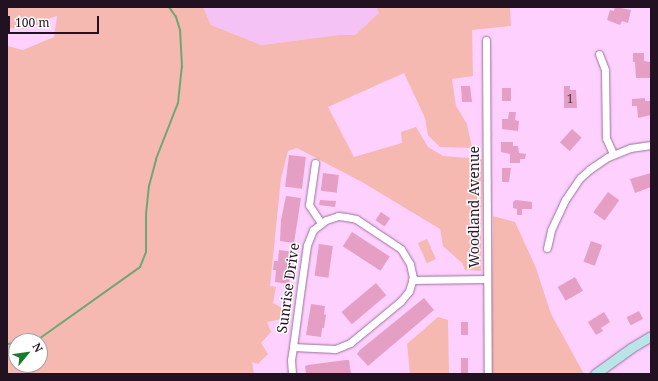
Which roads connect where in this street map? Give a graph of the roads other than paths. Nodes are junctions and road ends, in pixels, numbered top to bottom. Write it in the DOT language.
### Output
graph roads {
  1 [pos="486,40"];
  2 [pos="599,54"];
  3 [pos="651,145"];
  4 [pos="613,154"];
  5 [pos="315,163"];
  6 [pos="321,223"];
  7 [pos="548,248"];
  8 [pos="487,279"];
  9 [pos="412,280"];
  10 [pos="651,336"];
  11 [pos="293,347"];
  12 [pos="292,374"];
  13 [pos="488,374"];
  14 [pos="595,374"];
  1 -- 8 [label="street, Woodland Avenue"];
  2 -- 4 [label="street"];
  3 -- 4 [label="street"];
  4 -- 7 [label="street"];
  5 -- 6 [label="street"];
  6 -- 9 [label="street"];
  6 -- 11 [label="street, Sunrise Drive"];
  8 -- 9 [label="street"];
  8 -- 13 [label="street, Woodland Avenue"];
  9 -- 11 [label="street, Sunrise Drive"];
  10 -- 14 [label="main road"];
  11 -- 12 [label="street, Sunrise Drive"];
}
